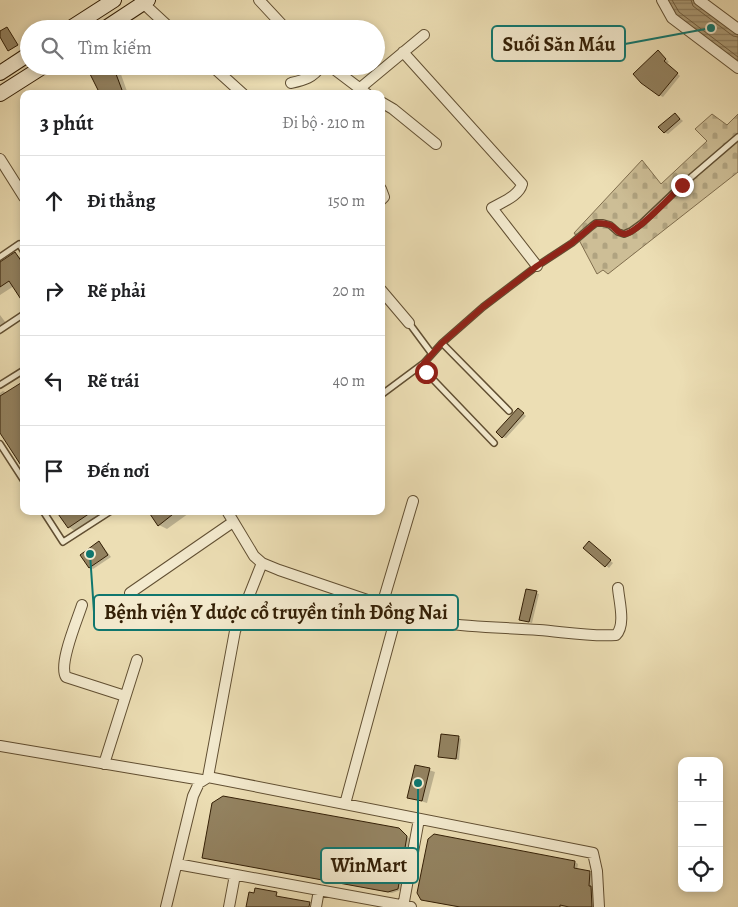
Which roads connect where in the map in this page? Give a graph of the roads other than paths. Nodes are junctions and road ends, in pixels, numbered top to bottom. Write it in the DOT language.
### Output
graph roads {
  1 [pos="114,0"];
  2 [pos="259,0"];
  3 [pos="662,0"];
  4 [pos="699,0"];
  5 [pos="146,2"];
  6 [pos="83,20"];
  7 [pos="118,20"];
  8 [pos="163,20"];
  9 [pos="278,20"];
  10 [pos="738,29"];
  11 [pos="424,35"];
  12 [pos="404,52"];
  13 [pos="20,60"];
  14 [pos="738,68"];
  15 [pos="385,71"];
  16 [pos="0,73"];
  17 [pos="30,75"];
  18 [pos="221,75"];
  19 [pos="313,75"];
  20 [pos="341,75"];
  21 [pos="380,75"];
  22 [pos="290,83"];
  23 [pos="237,90"];
  24 [pos="360,90"];
  25 [pos="365,90"];
  26 [pos="0,94"];
  27 [pos="385,104"];
  28 [pos="738,137"];
  29 [pos="436,144"];
  30 [pos="0,159"];
  31 [pos="20,190"];
  32 [pos="20,246"];
  33 [pos="0,257"];
  34 [pos="537,266"];
  35 [pos="385,295"];
  36 [pos="20,317"];
  37 [pos="409,323"];
  38 [pos="0,330"];
  39 [pos="442,343"];
  40 [pos="432,354"];
  41 [pos="424,363"];
  42 [pos="20,372"];
  43 [pos="0,385"];
  44 [pos="385,392"];
  45 [pos="509,411"];
  46 [pos="494,443"];
  47 [pos="0,444"];
  48 [pos="20,475"];
  49 [pos="413,501"];
  50 [pos="46,515"];
  51 [pos="105,515"];
  52 [pos="229,515"];
  53 [pos="233,522"];
  54 [pos="262,562"];
  55 [pos="618,588"];
  56 [pos="130,593"];
  57 [pos="382,605"];
  58 [pos="82,606"];
  59 [pos="397,612"];
  60 [pos="136,660"];
  61 [pos="125,696"];
  62 [pos="0,746"];
  63 [pos="104,764"];
  64 [pos="205,779"];
  65 [pos="345,804"];
  66 [pos="419,819"];
  67 [pos="177,864"];
  68 [pos="236,875"];
  69 [pos="319,890"];
  70 [pos="166,907"];
  71 [pos="230,907"];
  72 [pos="316,907"];
  73 [pos="406,907"];
  74 [pos="599,907"];
  1 -- 6 [label="main road"];
  2 -- 9 [label="street"];
  3 -- 14 [label="street"];
  4 -- 10 [label="street"];
  5 -- 7 [label="main road"];
  5 -- 8 [label="street"];
  11 -- 12 [label="street"];
  12 -- 15 [label="street"];
  12 -- 34 [label="street"];
  13 -- 16 [label="main road"];
  17 -- 26 [label="main road"];
  18 -- 23 [label="street"];
  19 -- 22 [label="street"];
  20 -- 24 [label="street"];
  21 -- 25 [label="street"];
  27 -- 29 [label="street"];
  28 -- 34 [label="lane"];
  30 -- 31 [label="street"];
  32 -- 33 [label="lane"];
  34 -- 39 [label="lane"];
  35 -- 37 [label="street"];
  36 -- 38 [label="lane"];
  37 -- 40 [label="lane"];
  39 -- 40 [label="lane"];
  39 -- 45 [label="lane"];
  40 -- 41 [label="lane"];
  41 -- 44 [label="lane"];
  41 -- 46 [label="lane"];
  42 -- 43 [label="lane"];
  47 -- 48 [label="lane"];
  49 -- 57 [label="street"];
  50 -- 51 [label="lane"];
  52 -- 53 [label="street"];
  53 -- 54 [label="street"];
  53 -- 56 [label="street"];
  54 -- 57 [label="street"];
  54 -- 64 [label="street"];
  55 -- 59 [label="street"];
  57 -- 59 [label="street"];
  58 -- 61 [label="street"];
  59 -- 65 [label="street"];
  60 -- 61 [label="street"];
  61 -- 63 [label="street"];
  62 -- 63 [label="street"];
  63 -- 64 [label="street"];
  64 -- 65 [label="street"];
  64 -- 67 [label="street"];
  65 -- 66 [label="street"];
  66 -- 73 [label="street"];
  66 -- 74 [label="street"];
  67 -- 68 [label="street"];
  67 -- 70 [label="street"];
  68 -- 69 [label="street"];
  68 -- 71 [label="street"];
  69 -- 72 [label="street"];
  69 -- 73 [label="street"];
}
